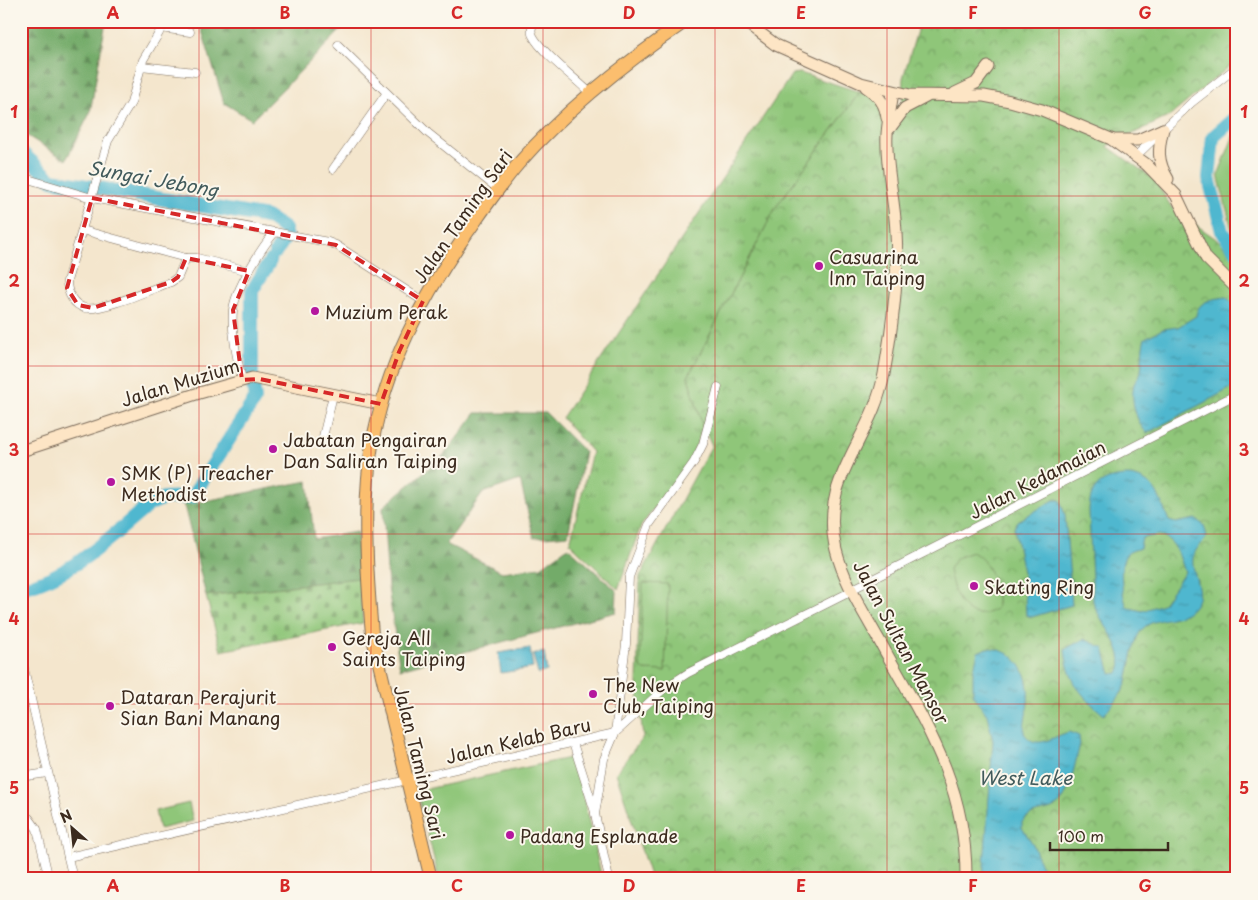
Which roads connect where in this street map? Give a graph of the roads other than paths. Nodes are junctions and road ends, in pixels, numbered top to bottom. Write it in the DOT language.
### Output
graph roads {
  1 [pos="536,21"];
  2 [pos="744,21"];
  3 [pos="682,23"];
  4 [pos="161,25"];
  5 [pos="190,32"];
  6 [pos="338,45"];
  7 [pos="141,66"];
  8 [pos="988,67"];
  9 [pos="1237,67"];
  10 [pos="195,72"];
  11 [pos="861,83"];
  12 [pos="893,92"];
  13 [pos="590,93"];
  14 [pos="386,94"];
  15 [pos="951,95"];
  16 [pos="930,96"];
  17 [pos="1163,129"];
  18 [pos="888,130"];
  19 [pos="1111,139"];
  20 [pos="1136,156"];
  21 [pos="333,169"];
  22 [pos="21,177"];
  23 [pos="498,189"];
  24 [pos="1176,195"];
  25 [pos="92,198"];
  26 [pos="82,230"];
  27 [pos="275,232"];
  28 [pos="186,258"];
  29 [pos="249,271"];
  30 [pos="1237,289"];
  31 [pos="423,301"];
  32 [pos="242,380"];
  33 [pos="718,387"];
  34 [pos="1237,394"];
  35 [pos="333,395"];
  36 [pos="382,404"];
  37 [pos="322,441"];
  38 [pos="21,452"];
  39 [pos="852,590"];
  40 [pos="21,656"];
  41 [pos="615,733"];
  42 [pos="573,743"];
  43 [pos="47,773"];
  44 [pos="21,777"];
  45 [pos="407,781"];
  46 [pos="595,814"];
  47 [pos="21,819"];
  48 [pos="68,856"];
  49 [pos="48,879"];
  50 [pos="73,879"];
  51 [pos="431,879"];
  52 [pos="609,879"];
  53 [pos="966,879"];
  1 -- 13 [label="street"];
  2 -- 11 [label="street"];
  3 -- 13 [label="main road, Jalan Taming Sari"];
  4 -- 5 [label="street"];
  4 -- 7 [label="street"];
  6 -- 14 [label="street"];
  7 -- 10 [label="street"];
  7 -- 25 [label="street"];
  8 -- 15 [label="street"];
  9 -- 17 [label="street"];
  11 -- 12 [label="street"];
  11 -- 18 [label="street"];
  12 -- 16 [label="street"];
  12 -- 18 [label="street"];
  13 -- 23 [label="main road, Jalan Taming Sari"];
  14 -- 21 [label="street"];
  14 -- 23 [label="street"];
  15 -- 16 [label="street"];
  15 -- 19 [label="street"];
  16 -- 18 [label="street"];
  17 -- 19 [label="street"];
  17 -- 20 [label="street"];
  17 -- 24 [label="street"];
  18 -- 39 [label="street, Jalan Sultan Mansor"];
  19 -- 20 [label="street"];
  20 -- 24 [label="street"];
  22 -- 25 [label="street"];
  23 -- 31 [label="main road, Jalan Taming Sari"];
  24 -- 30 [label="street"];
  25 -- 26 [label="street"];
  25 -- 27 [label="street"];
  26 -- 28 [label="street"];
  26 -- 28 [label="street"];
  27 -- 29 [label="street"];
  27 -- 31 [label="street"];
  28 -- 29 [label="street"];
  29 -- 32 [label="street"];
  31 -- 36 [label="main road, Jalan Taming Sari"];
  32 -- 35 [label="street, Jalan Muzium"];
  32 -- 38 [label="street, Jalan Muzium"];
  33 -- 41 [label="street, Jalan Kelab Baru"];
  34 -- 39 [label="street, Jalan Kedamaian"];
  35 -- 36 [label="street, Jalan Muzium"];
  35 -- 37 [label="street"];
  36 -- 45 [label="main road, Jalan Taming Sari"];
  39 -- 41 [label="street, Jalan Kedamaian"];
  39 -- 53 [label="street, Jalan Sultan Mansor"];
  40 -- 43 [label="street"];
  41 -- 42 [label="street, Jalan Kelab Baru"];
  41 -- 46 [label="street"];
  42 -- 45 [label="street, Jalan Kelab Baru"];
  42 -- 46 [label="street"];
  43 -- 44 [label="street"];
  43 -- 48 [label="street"];
  45 -- 48 [label="street, Jalan Kelab Baru"];
  45 -- 51 [label="main road, Jalan Taming Sari"];
  46 -- 52 [label="street"];
  47 -- 49 [label="street"];
  48 -- 50 [label="street"];
}
